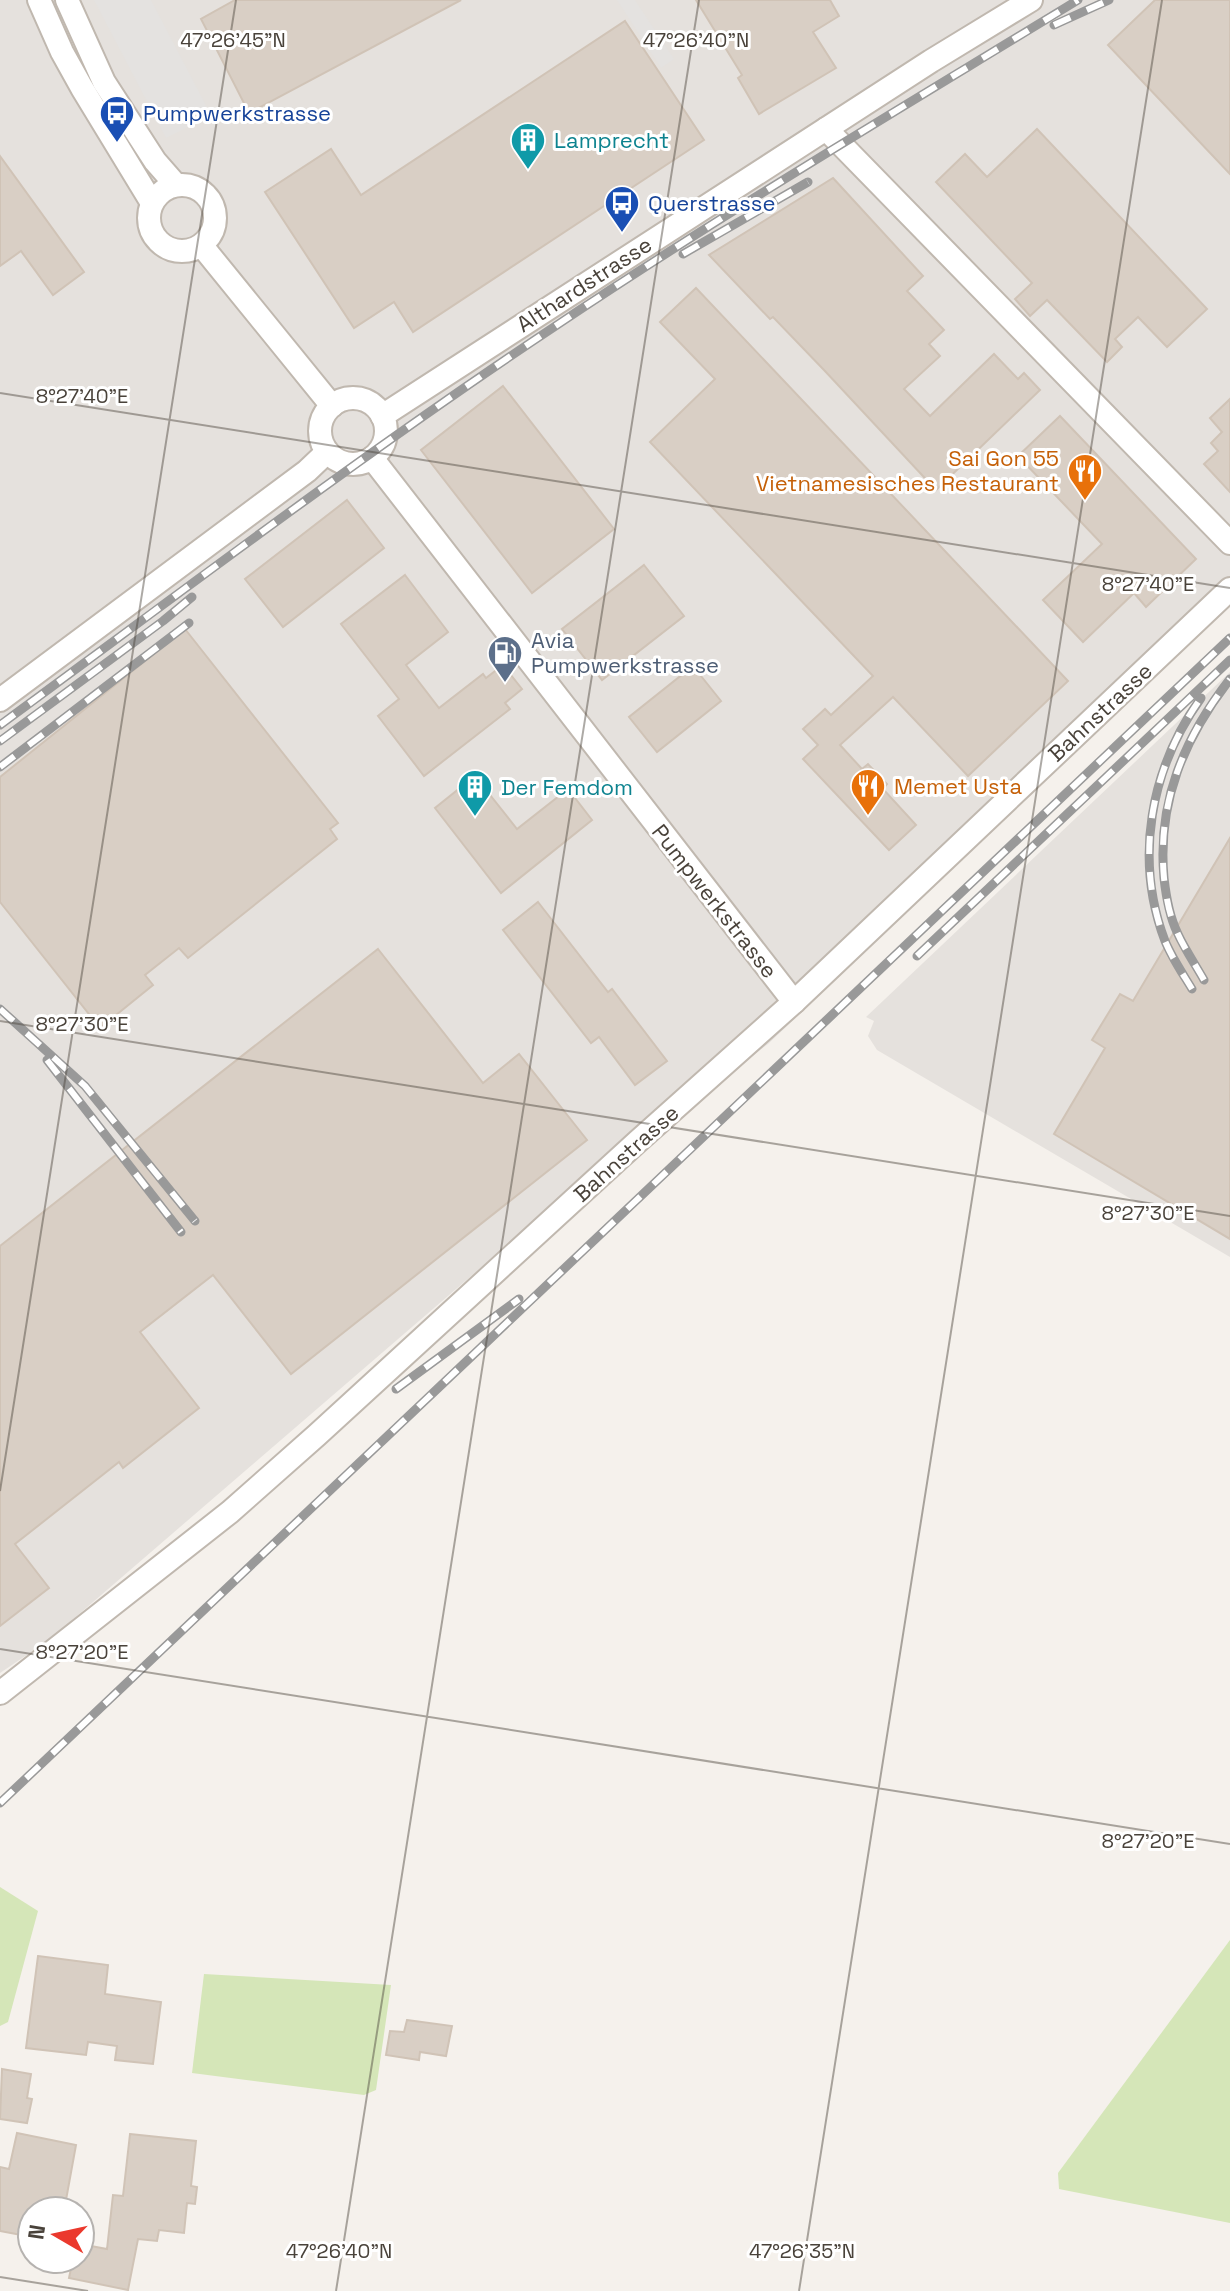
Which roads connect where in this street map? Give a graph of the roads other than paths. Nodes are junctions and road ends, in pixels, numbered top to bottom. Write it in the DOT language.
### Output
graph roads {
  1 [pos="39,0"];
  2 [pos="67,0"];
  3 [pos="1031,0"];
  4 [pos="826,129"];
  5 [pos="176,185"];
  6 [pos="152,203"];
  7 [pos="202,246"];
  8 [pos="332,406"];
  9 [pos="382,416"];
  10 [pos="327,452"];
  11 [pos="372,458"];
  12 [pos="1230,543"];
  13 [pos="1230,589"];
  14 [pos="0,700"];
  15 [pos="794,1002"];
  16 [pos="0,1693"];
  1 -- 6 [label="street"];
  2 -- 5 [label="street"];
  3 -- 4 [label="street, Althardstrasse"];
  4 -- 9 [label="street, Althardstrasse"];
  4 -- 12 [label="street"];
  5 -- 6 [label="street"];
  5 -- 7 [label="street"];
  6 -- 7 [label="street"];
  7 -- 8 [label="street"];
  8 -- 9 [label="street"];
  8 -- 10 [label="street"];
  9 -- 11 [label="street"];
  10 -- 11 [label="street"];
  10 -- 14 [label="street"];
  11 -- 15 [label="street, Pumpwerkstrasse"];
  13 -- 15 [label="street, Bahnstrasse"];
  15 -- 16 [label="street, Bahnstrasse"];
}
